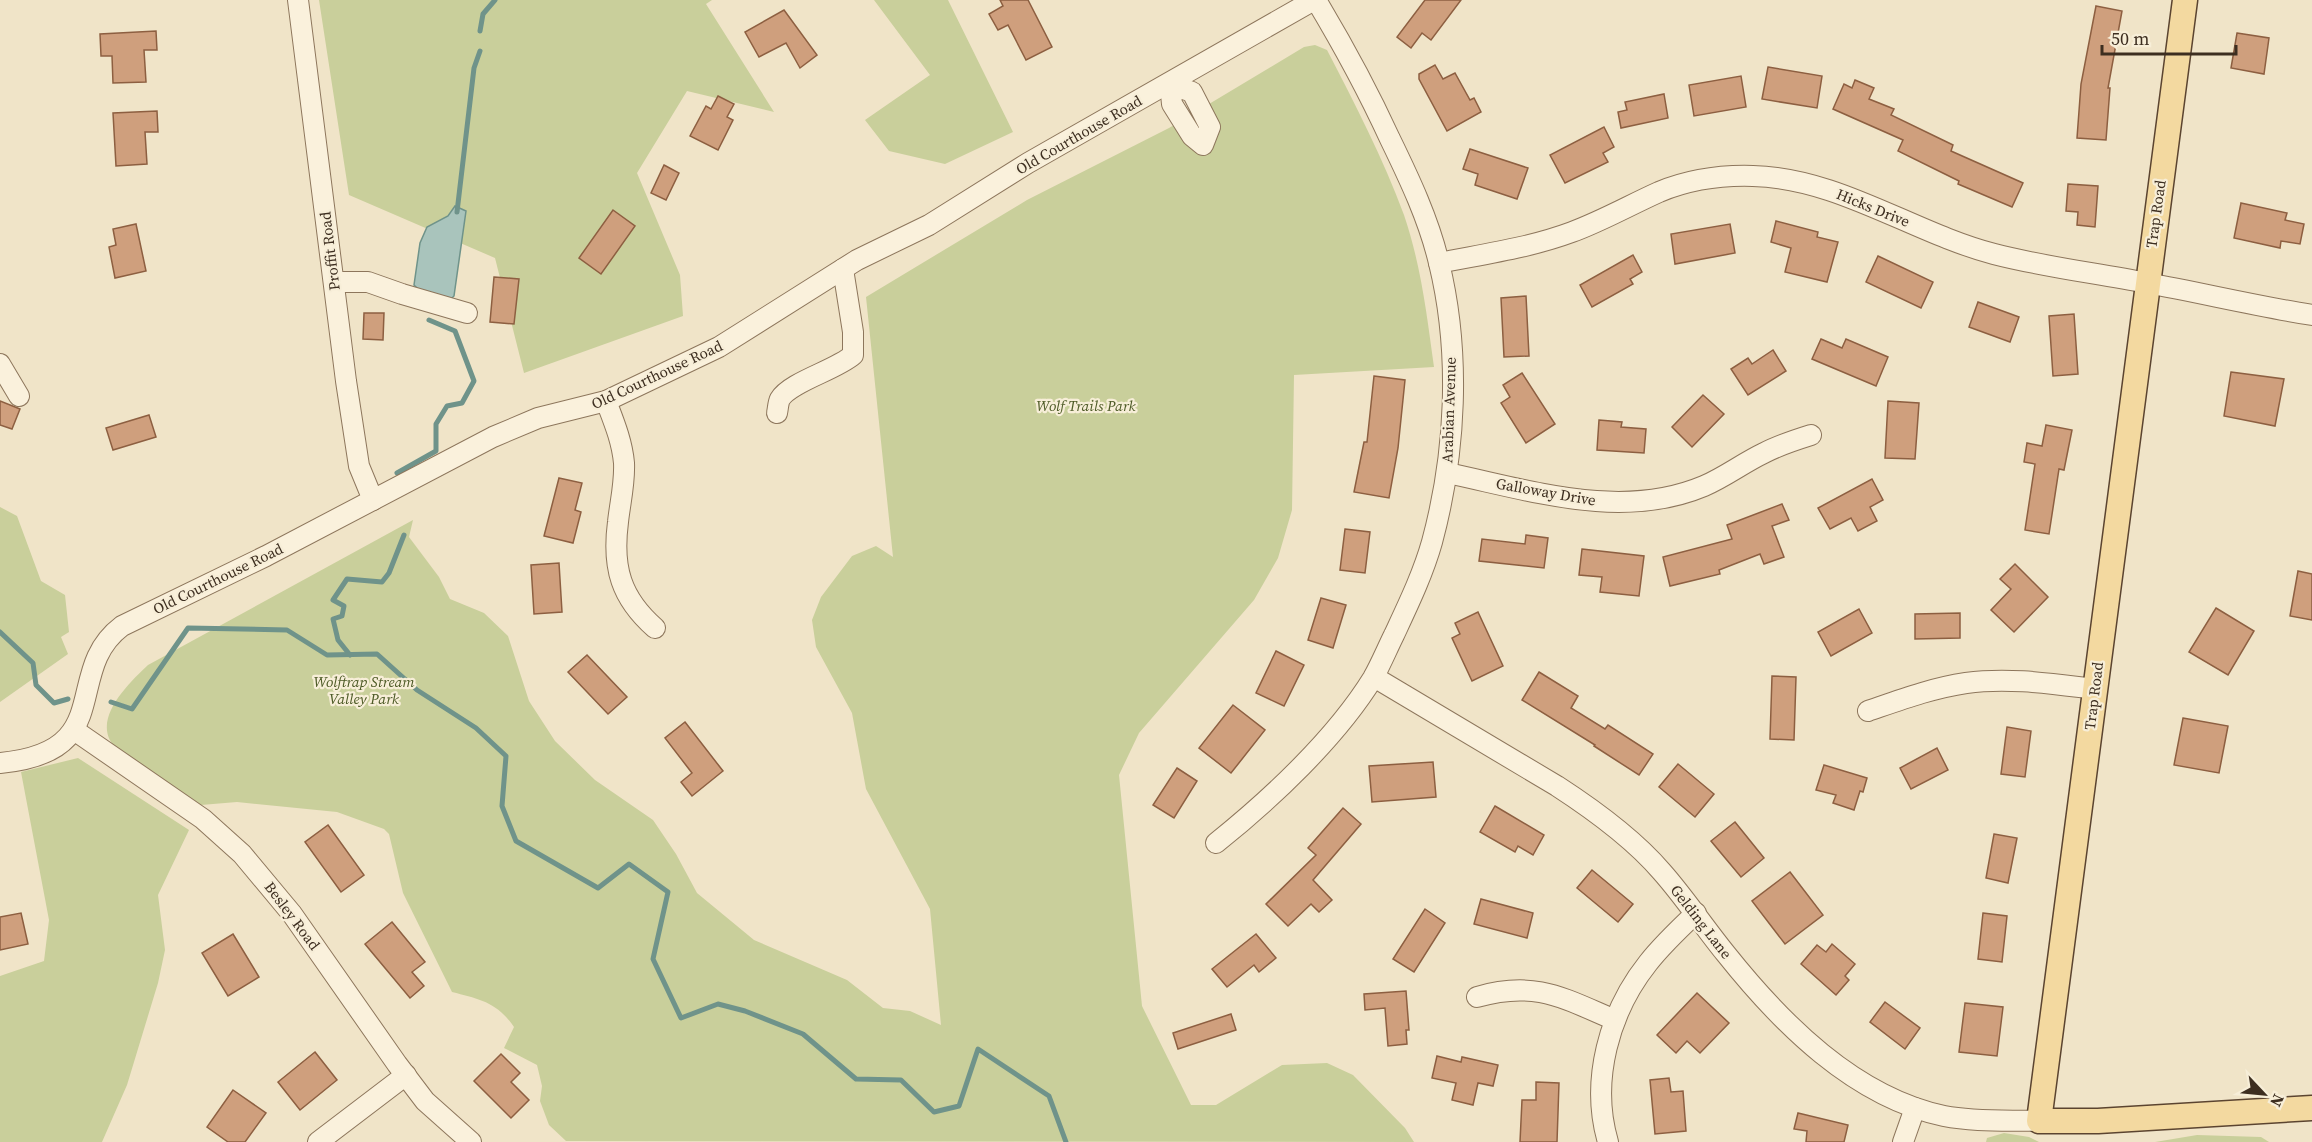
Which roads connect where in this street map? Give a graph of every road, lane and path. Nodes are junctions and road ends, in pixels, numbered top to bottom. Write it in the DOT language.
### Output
graph roads {
  1 [pos="298,0"];
  2 [pos="1315,0"];
  3 [pos="2185,0"];
  4 [pos="1439,263"];
  5 [pos="843,269"];
  6 [pos="334,282"];
  7 [pos="2147,283"];
  8 [pos="467,313"];
  9 [pos="2312,315"];
  10 [pos="0,364"];
  11 [pos="19,396"];
  12 [pos="606,402"];
  13 [pos="777,413"];
  14 [pos="1811,435"];
  15 [pos="1447,473"];
  16 [pos="373,500"];
  17 [pos="656,628"];
  18 [pos="1374,677"];
  19 [pos="2096,688"];
  20 [pos="1868,711"];
  21 [pos="74,730"];
  22 [pos="0,763"];
  23 [pos="1216,843"];
  24 [pos="1696,913"];
  25 [pos="1477,997"];
  26 [pos="1615,1020"];
  27 [pos="406,1075"];
  28 [pos="1915,1108"];
  29 [pos="2312,1108"];
  30 [pos="2039,1121"];
  31 [pos="318,1142"];
  32 [pos="471,1142"];
  33 [pos="1608,1142"];
  34 [pos="1903,1142"];
  1 -- 6 [label="street, Proffit Road"];
  2 -- 4 [label="street, Arabian Avenue"];
  2 -- 5 [label="street, Old Courthouse Road"];
  3 -- 7 [label="main road, Trap Road"];
  4 -- 7 [label="street, Hicks Drive"];
  4 -- 15 [label="street, Arabian Avenue"];
  5 -- 12 [label="street, Old Courthouse Road"];
  5 -- 13 [label="street"];
  6 -- 8 [label="street"];
  6 -- 16 [label="street, Proffit Road"];
  7 -- 9 [label="street, Hicks Drive"];
  7 -- 19 [label="main road, Trap Road"];
  10 -- 11 [label="street"];
  12 -- 16 [label="street, Old Courthouse Road"];
  12 -- 17 [label="street"];
  14 -- 15 [label="street, Galloway Drive"];
  15 -- 18 [label="street, Arabian Avenue"];
  16 -- 21 [label="street, Old Courthouse Road"];
  18 -- 23 [label="street, Arabian Avenue"];
  18 -- 24 [label="street, Gelding Lane"];
  19 -- 20 [label="street"];
  19 -- 30 [label="main road, Trap Road"];
  21 -- 22 [label="street, Old Courthouse Road"];
  21 -- 27 [label="street, Besley Road"];
  24 -- 26 [label="street"];
  24 -- 28 [label="street, Gelding Lane"];
  25 -- 26 [label="street"];
  26 -- 33 [label="street"];
  27 -- 31 [label="street"];
  27 -- 32 [label="street, Besley Road"];
  28 -- 30 [label="street, Gelding Lane"];
  28 -- 34 [label="street"];
  29 -- 30 [label="main road"];
}
